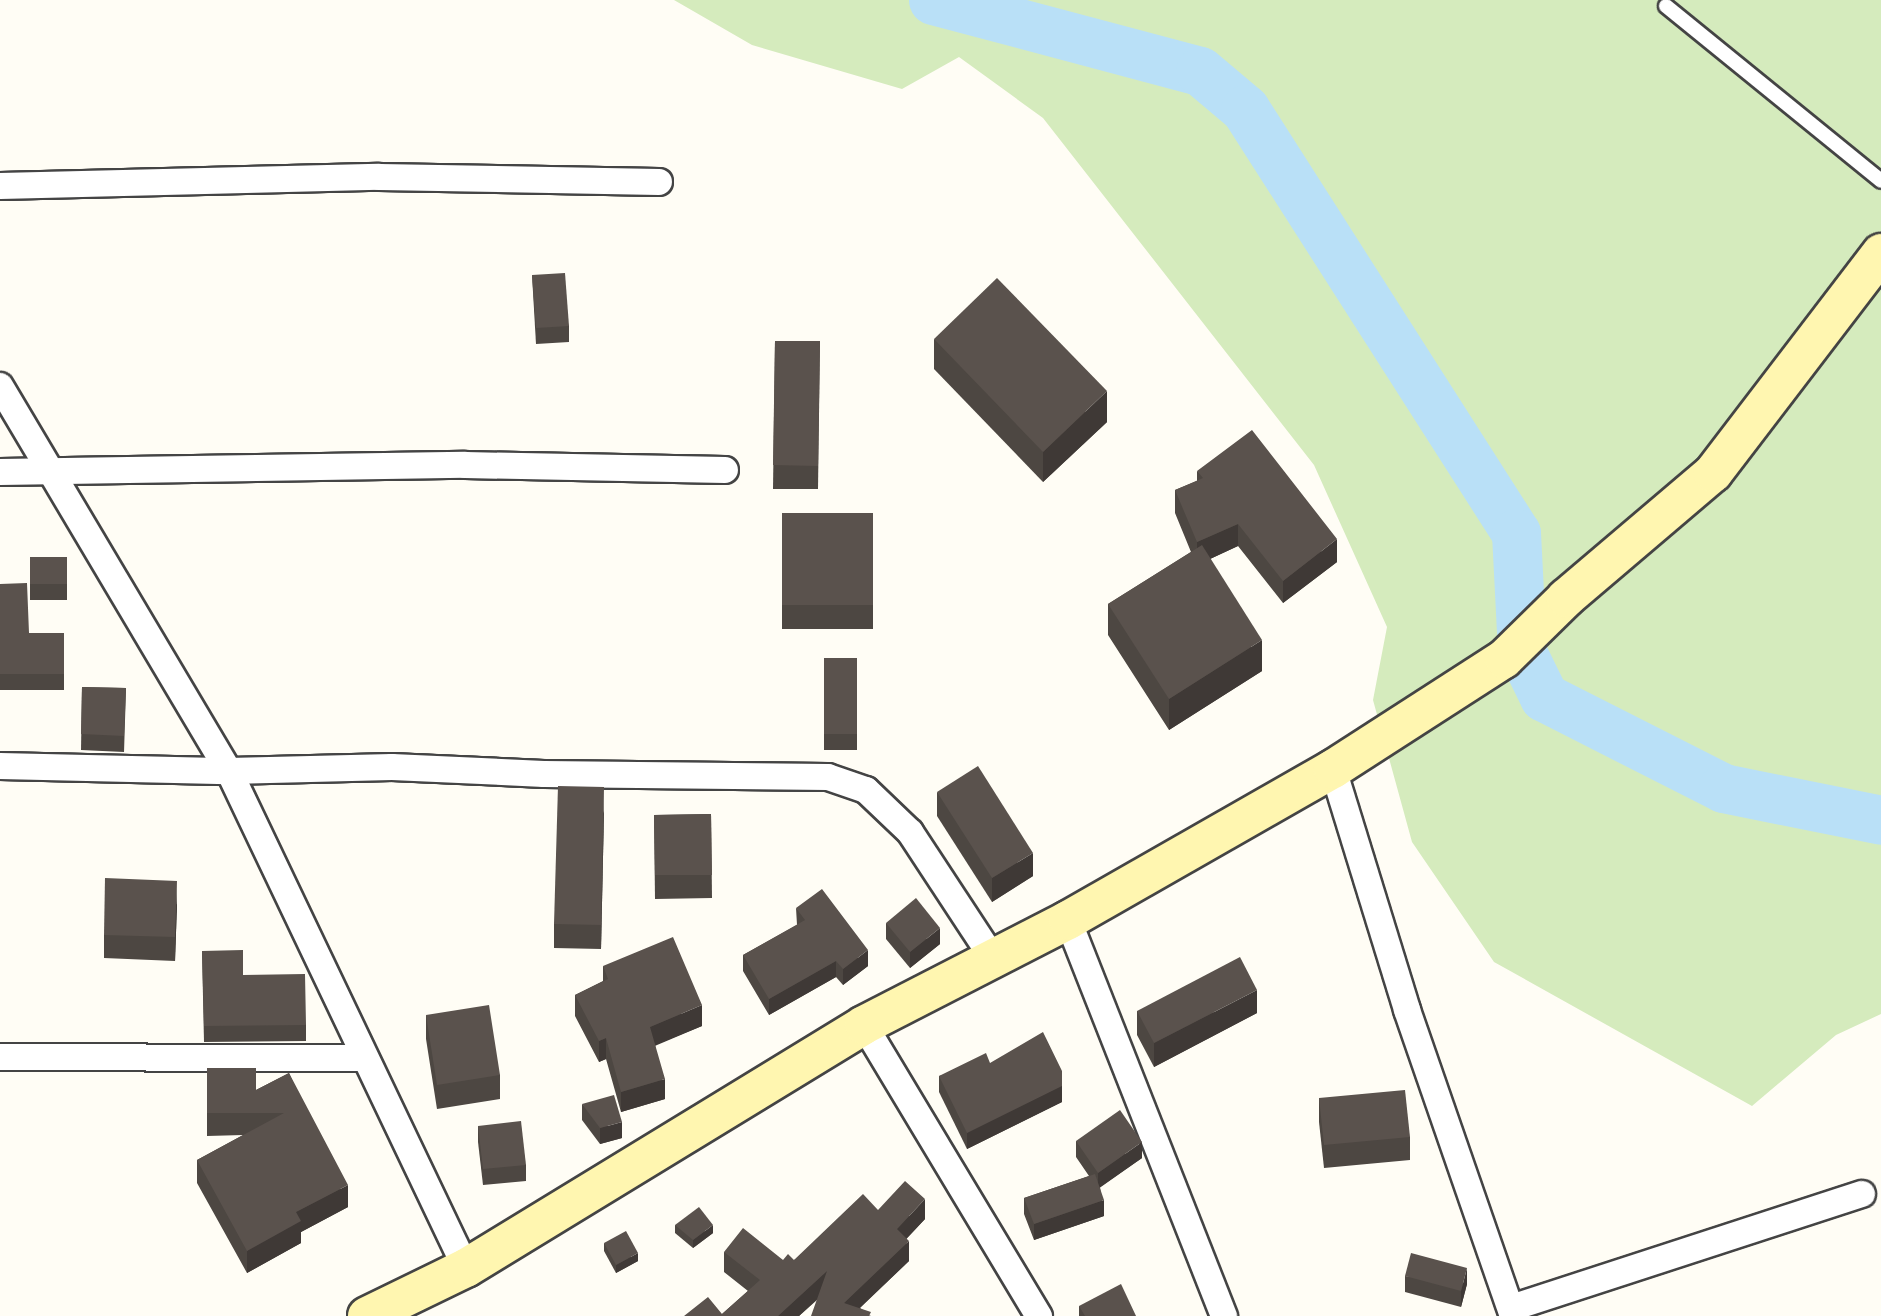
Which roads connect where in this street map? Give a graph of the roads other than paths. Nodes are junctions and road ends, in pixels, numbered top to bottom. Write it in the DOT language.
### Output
graph roads {
  1 [pos="1666,5"];
  2 [pos="659,181"];
  3 [pos="1881,181"];
  4 [pos="0,186"];
  5 [pos="1881,253"];
  6 [pos="0,386"];
  7 [pos="51,470"];
  8 [pos="725,470"];
  9 [pos="0,471"];
  10 [pos="0,766"];
  11 [pos="1333,769"];
  12 [pos="229,771"];
  13 [pos="1068,920"];
  14 [pos="992,957"];
  15 [pos="864,1025"];
  16 [pos="0,1057"];
  17 [pos="365,1058"];
  18 [pos="1862,1194"];
  19 [pos="466,1268"];
  20 [pos="1512,1312"];
  21 [pos="367,1316"];
  22 [pos="1040,1316"];
  23 [pos="1224,1316"];
  1 -- 3 [label="lane"];
  2 -- 4 [label="street"];
  5 -- 11 [label="main road"];
  6 -- 7 [label="street"];
  7 -- 8 [label="street"];
  7 -- 9 [label="street"];
  7 -- 12 [label="street"];
  10 -- 12 [label="street"];
  11 -- 13 [label="main road"];
  11 -- 20 [label="street"];
  12 -- 14 [label="street"];
  12 -- 17 [label="street"];
  13 -- 14 [label="main road"];
  13 -- 23 [label="street"];
  14 -- 15 [label="main road"];
  15 -- 19 [label="main road"];
  15 -- 22 [label="street"];
  16 -- 17 [label="street"];
  17 -- 19 [label="street"];
  18 -- 20 [label="street"];
  19 -- 21 [label="main road"];
}
